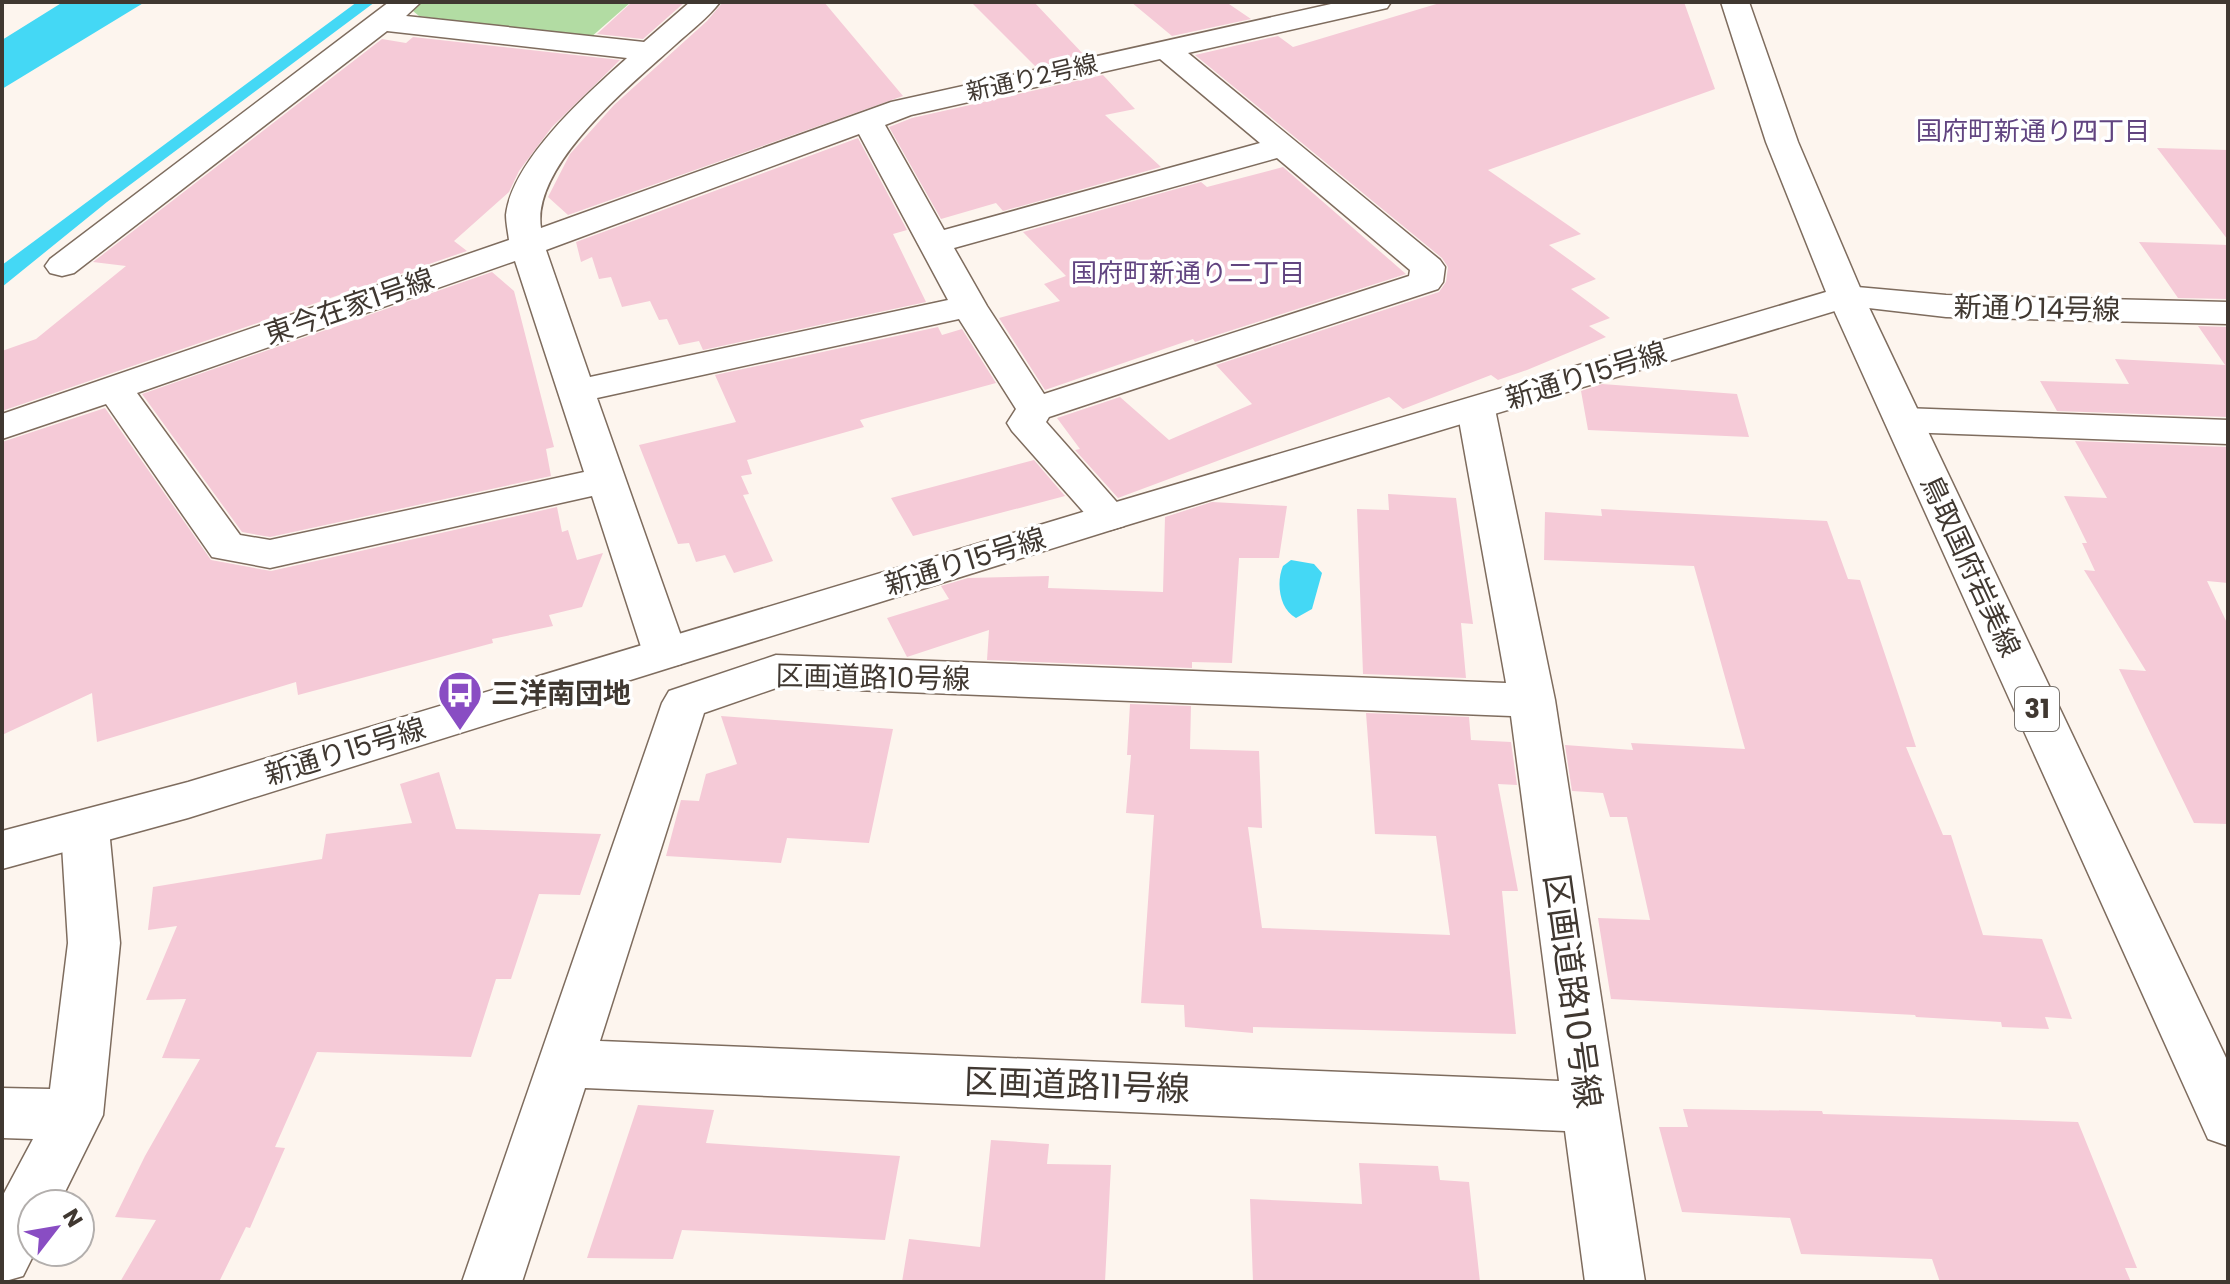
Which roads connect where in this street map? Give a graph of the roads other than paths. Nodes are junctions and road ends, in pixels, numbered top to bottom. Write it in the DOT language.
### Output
graph roads {
  1 [pos="407,2"];
  2 [pos="706,2"];
  3 [pos="1240,2"];
  4 [pos="1377,2"];
  5 [pos="1735,2"];
  6 [pos="380,22"];
  7 [pos="1276,25"];
  8 [pos="1164,48"];
  9 [pos="653,52"];
  10 [pos="867,120"];
  11 [pos="1281,147"];
  12 [pos="695,183"];
  13 [pos="933,243"];
  14 [pos="527,245"];
  15 [pos="62,266"];
  16 [pos="1846,297"];
  17 [pos="969,306"];
  18 [pos="2228,313"];
  19 [pos="114,388"];
  20 [pos="576,391"];
  21 [pos="1035,409"];
  22 [pos="1476,409"];
  23 [pos="1903,420"];
  24 [pos="2,427"];
  25 [pos="2228,432"];
  26 [pos="606,480"];
  27 [pos="1110,517"];
  28 [pos="665,653"];
  29 [pos="1532,700"];
  30 [pos="85,829"];
  31 [pos="2,850"];
  32 [pos="565,1063"];
  33 [pos="1590,1107"];
  34 [pos="2,1113"];
  35 [pos="75,1115"];
  36 [pos="2228,1121"];
  37 [pos="2,1256"];
  38 [pos="492,1282"];
  39 [pos="1615,1282"];
  1 -- 6 [label="street"];
  2 -- 9 [label="street"];
  3 -- 7 [label="street"];
  4 -- 7 [label="street, 新通り2号線"];
  5 -- 16 [label="street, 鳥取国府岩美線 / 31"];
  6 -- 9 [label="street"];
  6 -- 15 [label="street"];
  7 -- 8 [label="street, 新通り2号線"];
  8 -- 10 [label="street, 新通り2号線"];
  8 -- 11 [label="street"];
  9 -- 14 [label="street"];
  10 -- 12 [label="street, 新通り2号線"];
  10 -- 13 [label="street"];
  11 -- 13 [label="street"];
  11 -- 21 [label="street"];
  12 -- 14 [label="street, 東今在家1号線"];
  13 -- 17 [label="street"];
  14 -- 19 [label="street, 東今在家1号線"];
  14 -- 20 [label="street"];
  16 -- 18 [label="street, 新通り14号線"];
  16 -- 22 [label="street, 新通り15号線"];
  16 -- 23 [label="street, 鳥取国府岩美線 / 31"];
  17 -- 20 [label="street"];
  17 -- 21 [label="street"];
  19 -- 24 [label="street, 東今在家1号線"];
  19 -- 26 [label="street"];
  20 -- 26 [label="street"];
  21 -- 27 [label="street"];
  22 -- 27 [label="street, 新通り15号線"];
  22 -- 29 [label="street, 区画道路10号線"];
  23 -- 25 [label="street"];
  23 -- 36 [label="street, 鳥取国府岩美線 / 31"];
  26 -- 28 [label="street"];
  27 -- 28 [label="street, 新通り15号線"];
  28 -- 30 [label="street, 新通り15号線"];
  29 -- 32 [label="street, 区画道路10号線"];
  29 -- 33 [label="street, 区画道路10号線"];
  30 -- 31 [label="street, 新通り15号線"];
  30 -- 35 [label="street"];
  32 -- 33 [label="street, 区画道路11号線"];
  32 -- 38 [label="street, 区画道路10号線"];
  33 -- 39 [label="street, 区画道路10号線"];
  34 -- 35 [label="street"];
  35 -- 37 [label="street"];
}
